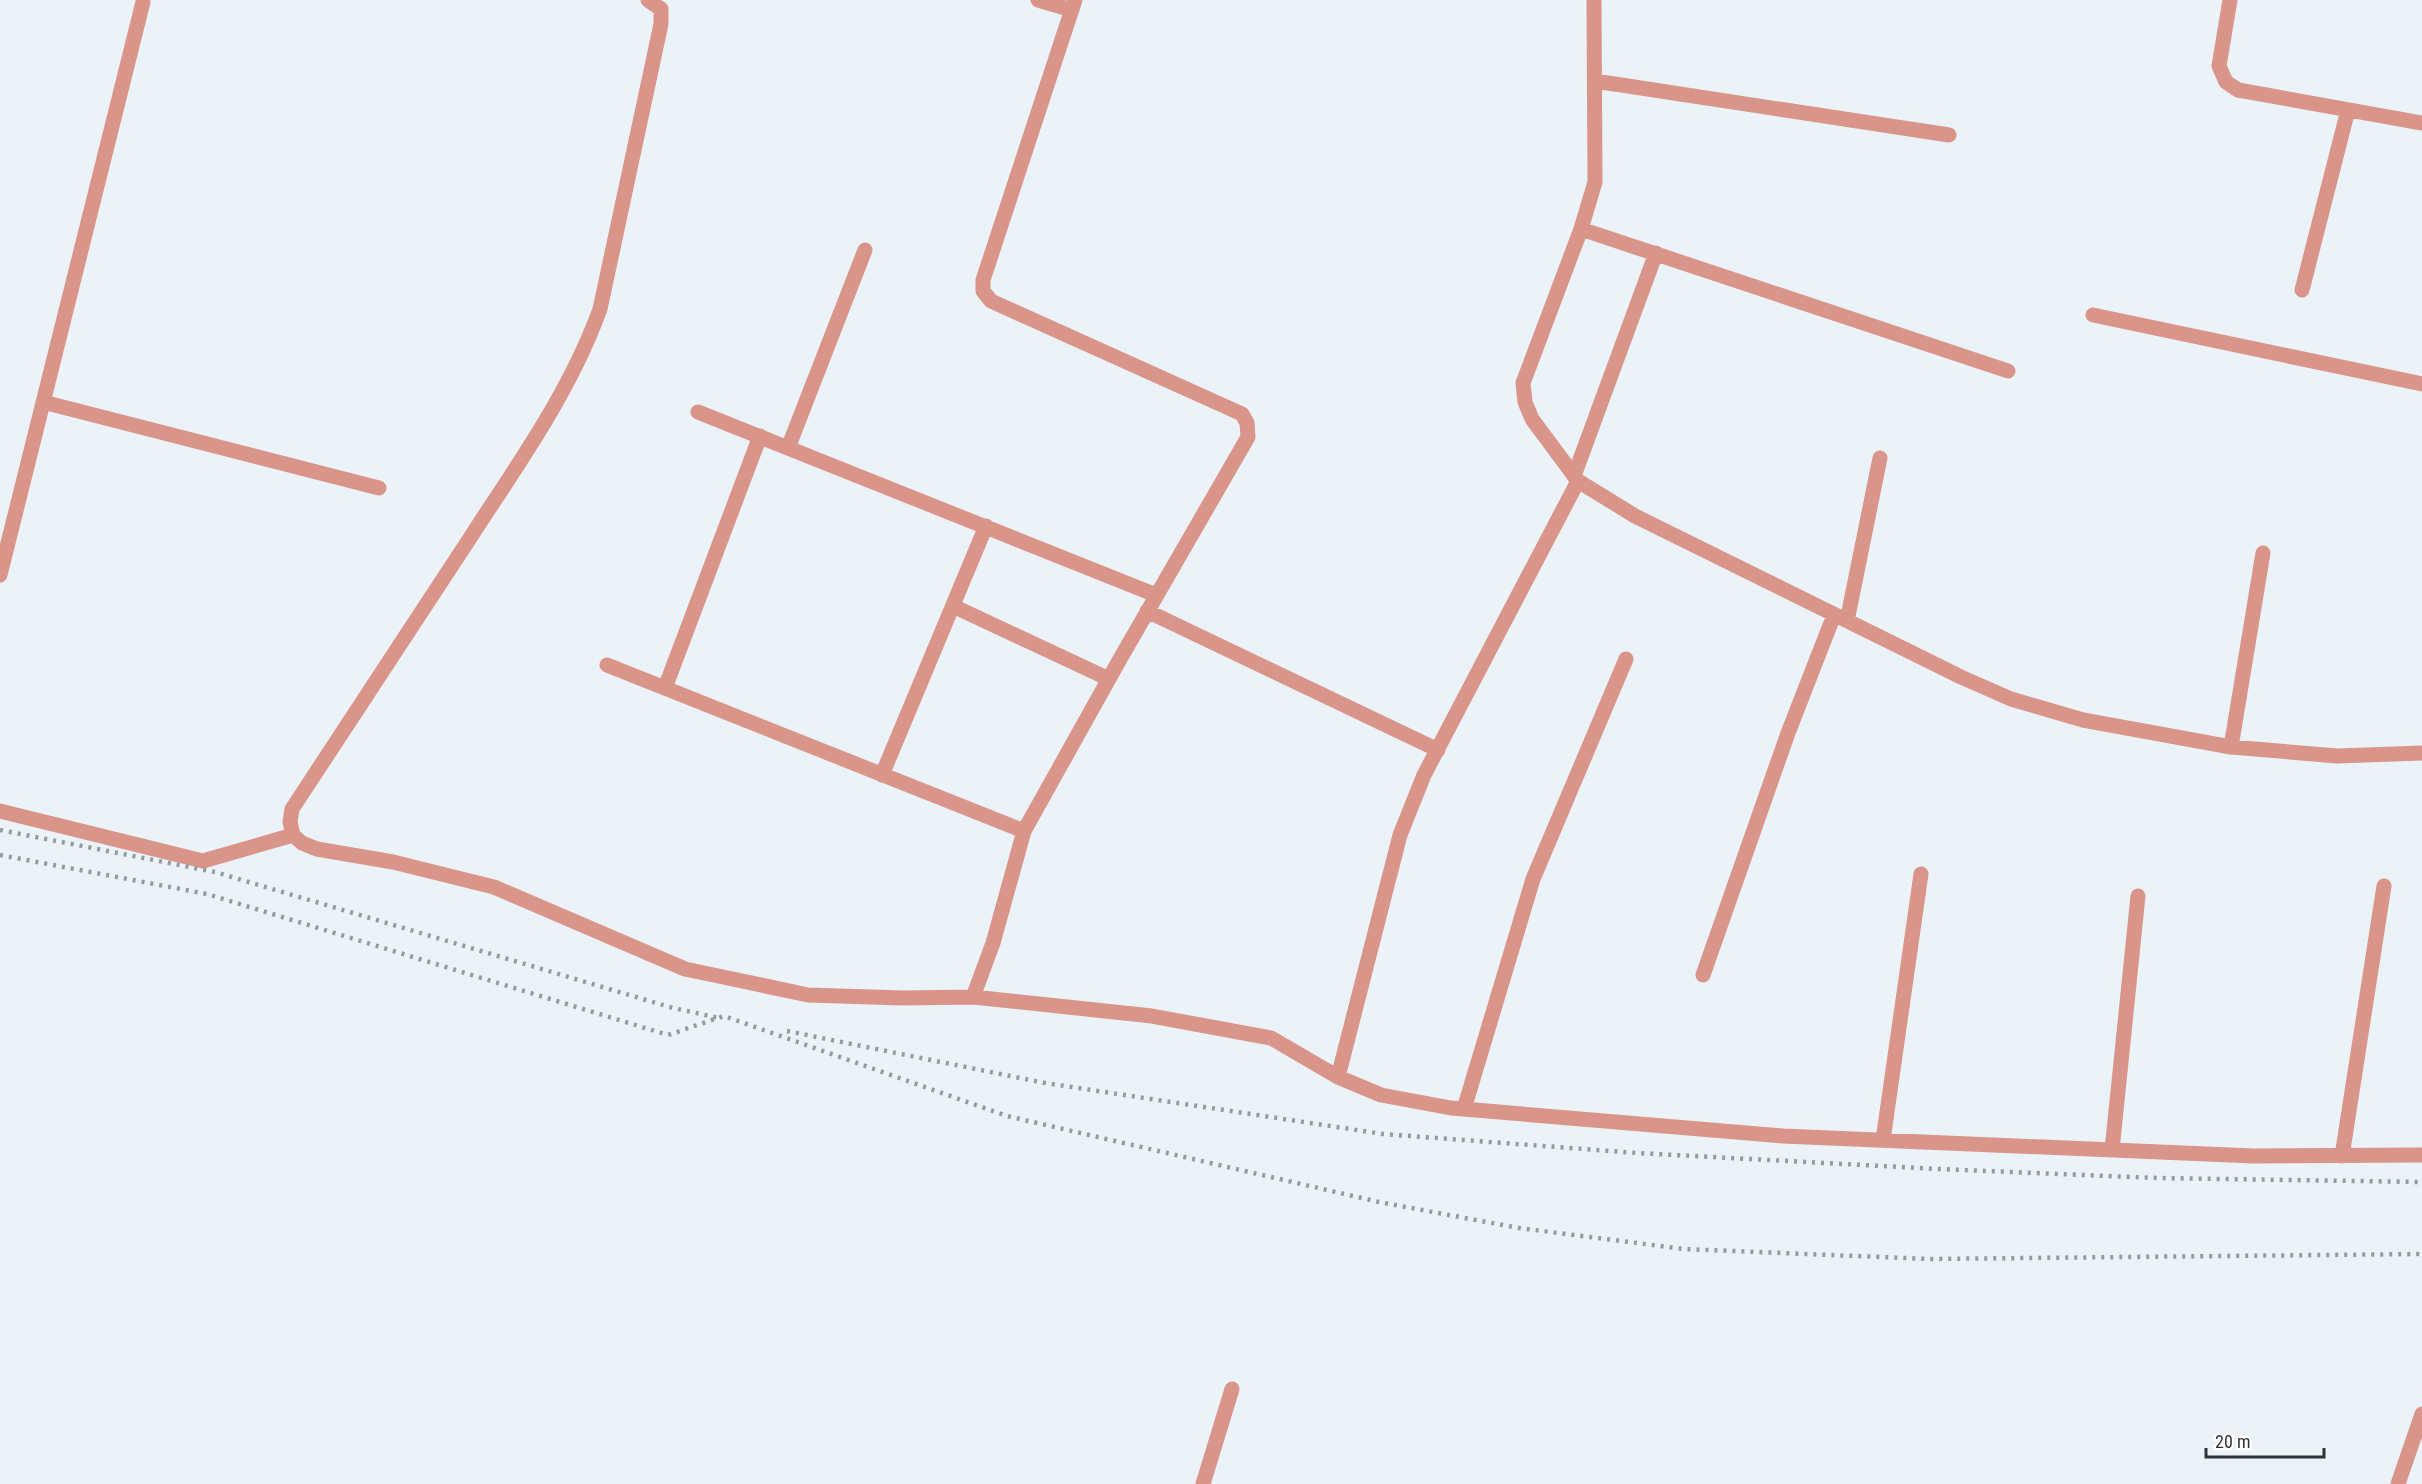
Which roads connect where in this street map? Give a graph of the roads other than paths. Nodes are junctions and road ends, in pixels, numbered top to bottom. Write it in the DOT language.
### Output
graph roads {
  1 [pos="648,0"];
  2 [pos="1038,0"];
  3 [pos="1594,0"];
  4 [pos="2230,0"];
  5 [pos="143,2"];
  6 [pos="1074,5"];
  7 [pos="1595,81"];
  8 [pos="2348,110"];
  9 [pos="2422,123"];
  10 [pos="1949,135"];
  11 [pos="1581,228"];
  12 [pos="865,250"];
  13 [pos="1656,253"];
  14 [pos="2302,290"];
  15 [pos="2093,315"];
  16 [pos="2008,371"];
  17 [pos="2422,384"];
  18 [pos="43,402"];
  19 [pos="698,412"];
  20 [pos="760,436"];
  21 [pos="788,448"];
  22 [pos="1880,458"];
  23 [pos="1576,478"];
  24 [pos="379,488"];
  25 [pos="986,526"];
  26 [pos="2263,553"];
  27 [pos="0,574"];
  28 [pos="1156,595"];
  29 [pos="953,606"];
  30 [pos="1147,611"];
  31 [pos="1841,618"];
  32 [pos="1626,659"];
  33 [pos="607,665"];
  34 [pos="1109,679"];
  35 [pos="665,688"];
  36 [pos="2231,747"];
  37 [pos="1438,750"];
  38 [pos="2422,753"];
  39 [pos="882,775"];
  40 [pos="0,811"];
  41 [pos="1024,831"];
  42 [pos="293,835"];
  43 [pos="1921,874"];
  44 [pos="2384,886"];
  45 [pos="2138,896"];
  46 [pos="1703,975"];
  47 [pos="973,997"];
  48 [pos="1338,1077"];
  49 [pos="1464,1109"];
  50 [pos="1883,1140"];
  51 [pos="2112,1150"];
  52 [pos="2422,1155"];
  53 [pos="2342,1156"];
  54 [pos="1232,1389"];
  55 [pos="2422,1414"];
  56 [pos="1203,1484"];
  57 [pos="2397,1484"];
  1 -- 42 [label="street"];
  2 -- 6 [label="street"];
  3 -- 7 [label="street"];
  4 -- 8 [label="street"];
  5 -- 18 [label="street"];
  6 -- 28 [label="street"];
  7 -- 10 [label="street"];
  7 -- 11 [label="street"];
  8 -- 9 [label="street"];
  8 -- 14 [label="street"];
  11 -- 13 [label="street"];
  11 -- 23 [label="street"];
  12 -- 21 [label="street"];
  13 -- 16 [label="street"];
  13 -- 23 [label="street"];
  15 -- 17 [label="street"];
  18 -- 24 [label="street"];
  18 -- 27 [label="street"];
  19 -- 20 [label="street"];
  20 -- 21 [label="street"];
  20 -- 35 [label="street"];
  21 -- 25 [label="street"];
  22 -- 31 [label="street"];
  23 -- 31 [label="street"];
  23 -- 37 [label="street"];
  25 -- 28 [label="street"];
  25 -- 29 [label="street"];
  26 -- 36 [label="street"];
  28 -- 30 [label="street"];
  29 -- 34 [label="street"];
  29 -- 39 [label="street"];
  30 -- 34 [label="street"];
  30 -- 37 [label="street"];
  31 -- 36 [label="street"];
  31 -- 46 [label="street"];
  32 -- 49 [label="street"];
  33 -- 35 [label="street"];
  34 -- 41 [label="street"];
  35 -- 39 [label="street"];
  36 -- 38 [label="street"];
  37 -- 48 [label="street"];
  39 -- 41 [label="street"];
  40 -- 42 [label="street"];
  41 -- 47 [label="street"];
  42 -- 47 [label="street"];
  43 -- 50 [label="street"];
  44 -- 53 [label="street"];
  45 -- 51 [label="street"];
  47 -- 48 [label="street"];
  48 -- 49 [label="street"];
  49 -- 50 [label="street"];
  50 -- 51 [label="street"];
  51 -- 53 [label="street"];
  52 -- 53 [label="street"];
  54 -- 56 [label="street"];
  55 -- 57 [label="street"];
}
